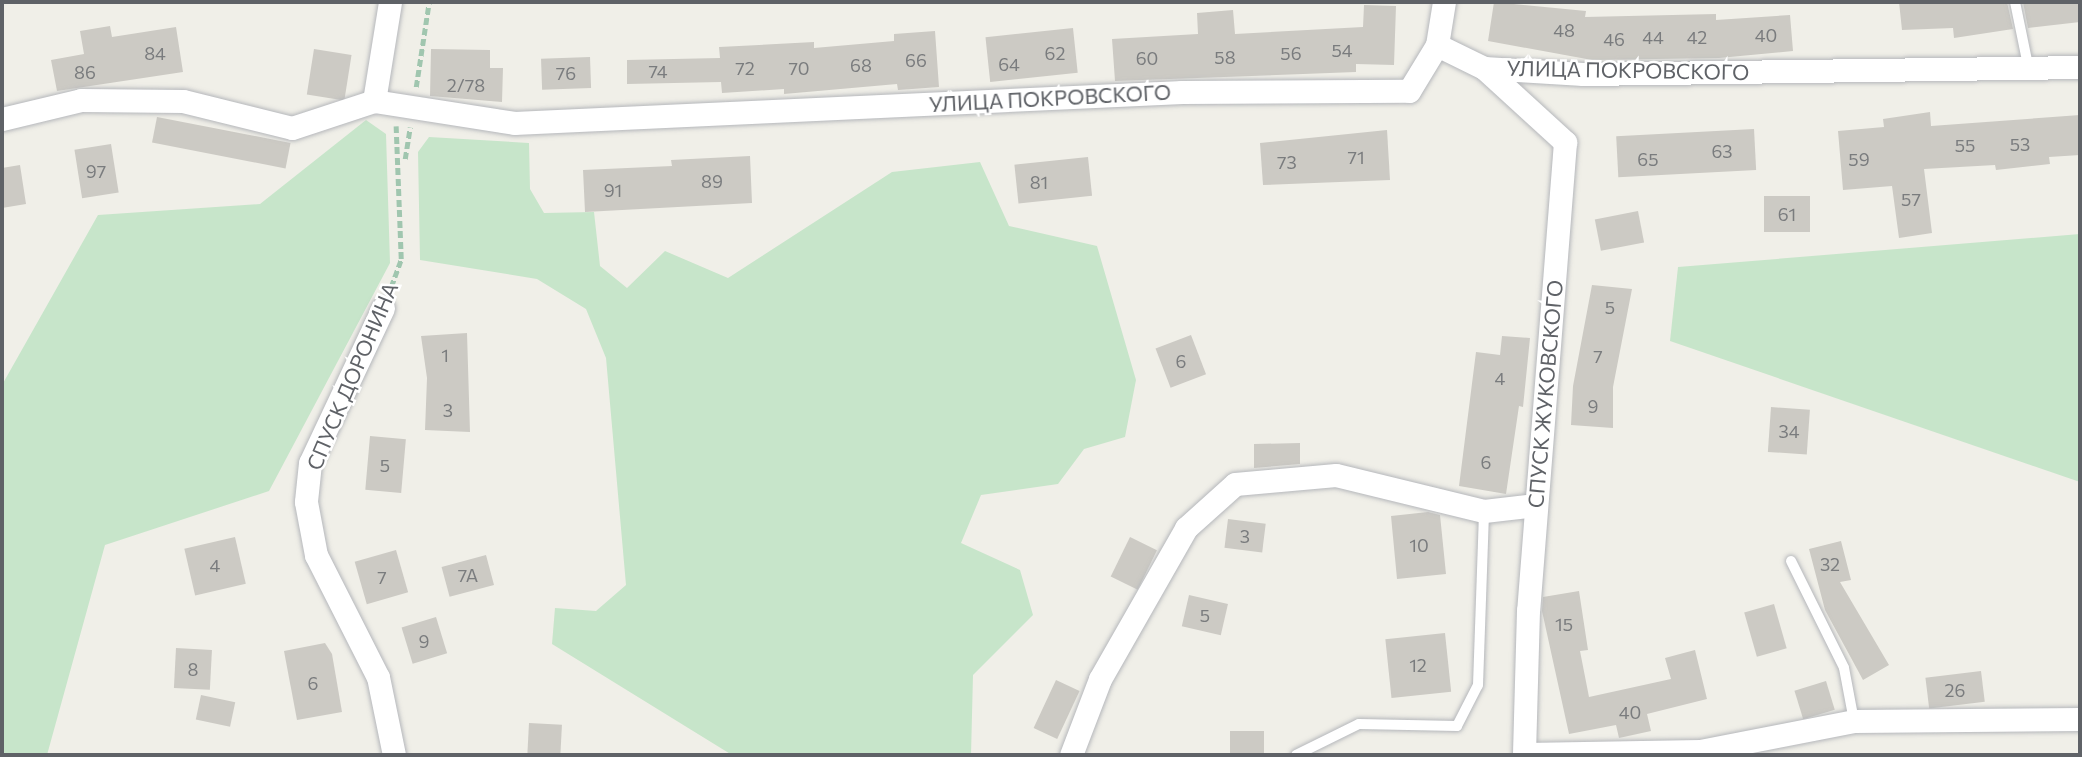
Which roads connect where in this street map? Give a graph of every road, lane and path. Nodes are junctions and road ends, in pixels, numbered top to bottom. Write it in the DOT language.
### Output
graph roads {
  1 [pos="390,2"];
  2 [pos="429,2"];
  3 [pos="1444,2"];
  4 [pos="2015,2"];
  5 [pos="1437,45"];
  6 [pos="2080,67"];
  7 [pos="1484,68"];
  8 [pos="2029,70"];
  9 [pos="394,105"];
  10 [pos="2,119"];
  11 [pos="405,159"];
  12 [pos="383,308"];
  13 [pos="1536,505"];
  14 [pos="1484,511"];
  15 [pos="1791,561"];
  16 [pos="2080,719"];
  17 [pos="1854,721"];
  18 [pos="394,755"];
  19 [pos="1071,755"];
  20 [pos="1296,755"];
  21 [pos="1525,755"];
  1 -- 9 [label="street"];
  2 -- 9 [label="path"];
  3 -- 5 [label="street"];
  4 -- 8 [label="lane"];
  5 -- 7 [label="street, УЛИЦА ПОКРОВСКОГО"];
  5 -- 9 [label="street, УЛИЦА ПОКРОВСКОГО"];
  6 -- 8 [label="street, УЛИЦА ПОКРОВСКОГО"];
  7 -- 8 [label="street, УЛИЦА ПОКРОВСКОГО"];
  7 -- 13 [label="street, СПУСК ЖУКОВСКОГО"];
  9 -- 10 [label="street, УЛИЦА ПОКРОВСКОГО"];
  9 -- 11 [label="path"];
  9 -- 12 [label="path, СПУСК ДОРОНИНА"];
  12 -- 18 [label="street, СПУСК ДОРОНИНА"];
  13 -- 14 [label="street"];
  13 -- 21 [label="street, СПУСК ЖУКОВСКОГО"];
  14 -- 19 [label="street"];
  14 -- 20 [label="lane"];
  15 -- 17 [label="lane"];
  16 -- 17 [label="street"];
  17 -- 21 [label="street"];
}
